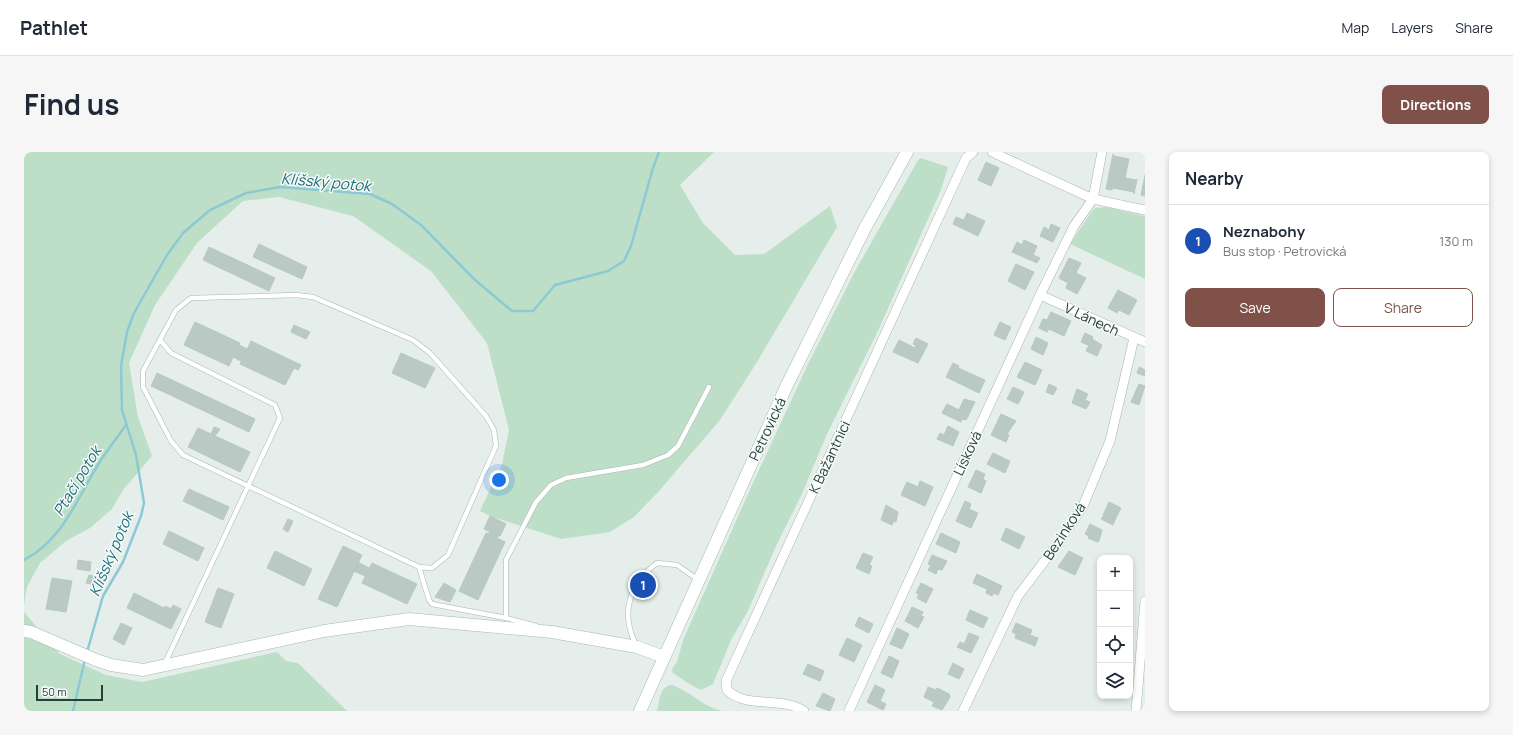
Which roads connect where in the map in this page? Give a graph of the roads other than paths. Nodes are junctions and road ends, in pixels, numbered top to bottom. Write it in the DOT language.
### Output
graph roads {
  1 [pos="907,152"];
  2 [pos="973,152"];
  3 [pos="992,152"];
  4 [pos="1102,152"];
  5 [pos="1093,199"];
  6 [pos="1145,210"];
  7 [pos="1040,295"];
  8 [pos="1134,338"];
  9 [pos="160,340"];
  10 [pos="1145,342"];
  11 [pos="709,387"];
  12 [pos="247,486"];
  13 [pos="419,568"];
  14 [pos="699,580"];
  15 [pos="1145,601"];
  16 [pos="506,618"];
  17 [pos="24,631"];
  18 [pos="552,632"];
  19 [pos="637,647"];
  20 [pos="664,656"];
  21 [pos="163,666"];
  22 [pos="640,711"];
  23 [pos="804,711"];
  24 [pos="849,711"];
  25 [pos="963,711"];
  26 [pos="1136,711"];
  1 -- 14 [label="street, Petrovická"];
  2 -- 23 [label="street, K Bažantnici"];
  3 -- 5 [label="street"];
  4 -- 5 [label="street"];
  5 -- 6 [label="street"];
  5 -- 7 [label="street, Lísková"];
  7 -- 8 [label="street, V Lánech"];
  7 -- 24 [label="street, Lísková"];
  8 -- 10 [label="street, V Lánech"];
  8 -- 25 [label="street, Bezinková"];
  9 -- 12 [label="lane"];
  9 -- 12 [label="lane"];
  9 -- 13 [label="lane"];
  11 -- 16 [label="lane"];
  12 -- 13 [label="lane"];
  12 -- 21 [label="lane"];
  13 -- 16 [label="lane"];
  14 -- 19 [label="lane"];
  14 -- 20 [label="street, Petrovická"];
  15 -- 26 [label="street"];
  16 -- 18 [label="lane"];
  17 -- 21 [label="street"];
  18 -- 19 [label="street"];
  18 -- 21 [label="street"];
  19 -- 20 [label="street"];
  20 -- 22 [label="street, Petrovická"];
}
